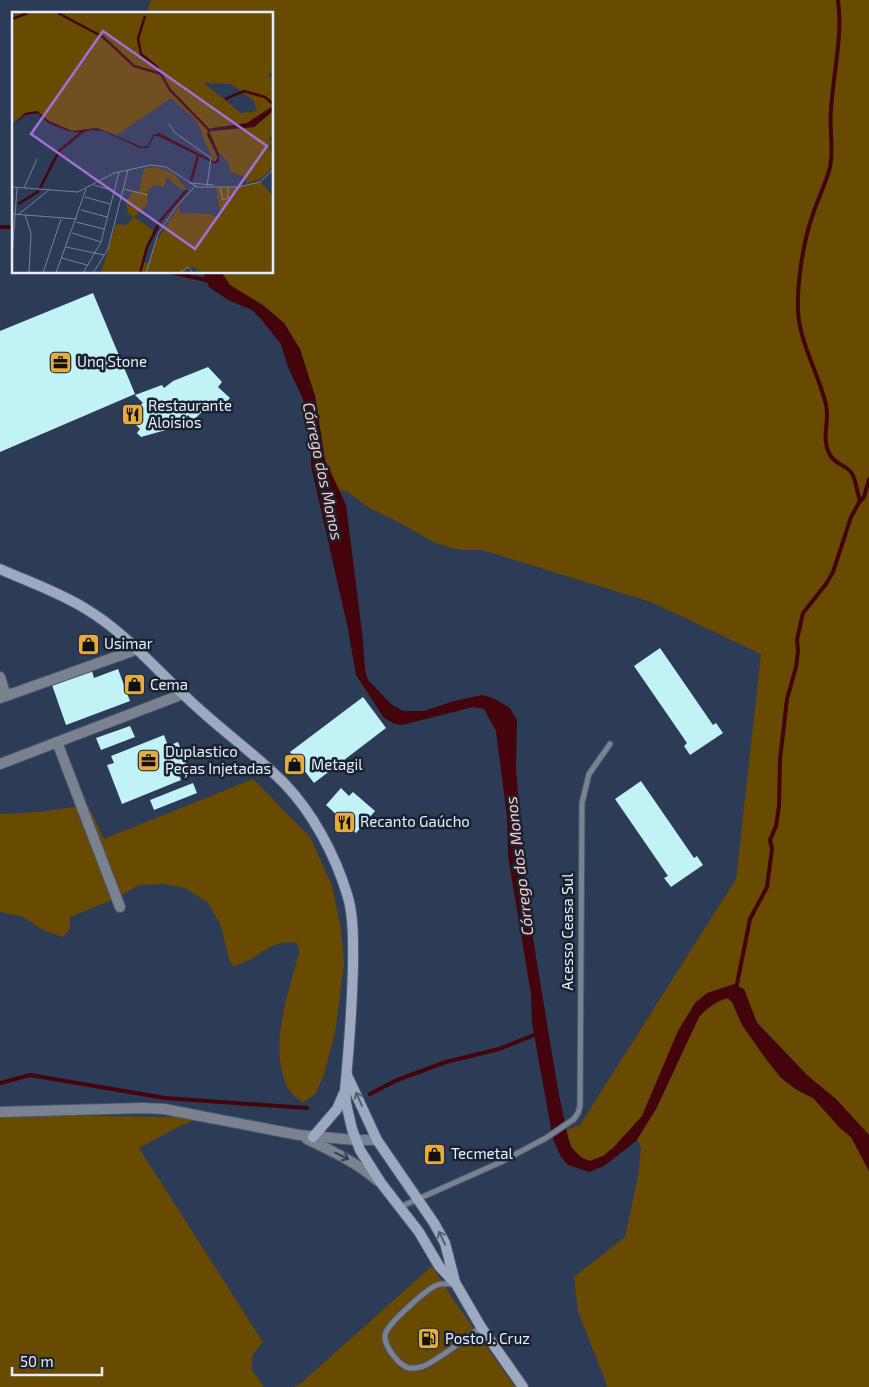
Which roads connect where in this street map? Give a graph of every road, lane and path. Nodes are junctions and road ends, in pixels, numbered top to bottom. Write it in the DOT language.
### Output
graph roads {
  1 [pos="0,569"];
  2 [pos="138,649"];
  3 [pos="0,676"];
  4 [pos="183,694"];
  5 [pos="3,697"];
  6 [pos="57,742"];
  7 [pos="610,744"];
  8 [pos="0,764"];
  9 [pos="120,907"];
  10 [pos="347,1074"];
  11 [pos="345,1090"];
  12 [pos="0,1112"];
  13 [pos="299,1136"];
  14 [pos="313,1137"];
  15 [pos="356,1140"];
  16 [pos="377,1140"];
  17 [pos="381,1183"];
  18 [pos="418,1199"];
  19 [pos="400,1207"];
  20 [pos="456,1284"];
  21 [pos="481,1327"];
  22 [pos="523,1387"];
  1 -- 2 [label="main road"];
  2 -- 4 [label="main road"];
  2 -- 5 [label="street"];
  3 -- 5 [label="street"];
  4 -- 6 [label="street"];
  4 -- 10 [label="main road"];
  6 -- 8 [label="street"];
  6 -- 9 [label="street"];
  7 -- 18 [label="lane, Acesso Ceasa Sul"];
  10 -- 11 [label="main road"];
  16 -- 10 [label="main road, one-way"];
  11 -- 14 [label="main road"];
  11 -- 15 [label="main road"];
  12 -- 13 [label="street"];
  13 -- 14 [label="street"];
  13 -- 17 [label="street, one-way"];
  14 -- 15 [label="street"];
  15 -- 16 [label="street"];
  15 -- 17 [label="main road"];
  16 -- 18 [label="main road"];
  17 -- 19 [label="main road"];
  18 -- 19 [label="lane"];
  20 -- 18 [label="main road, one-way"];
  19 -- 20 [label="main road"];
  20 -- 21 [label="main road"];
  20 -- 21 [label="lane"];
  21 -- 22 [label="main road"];
}
